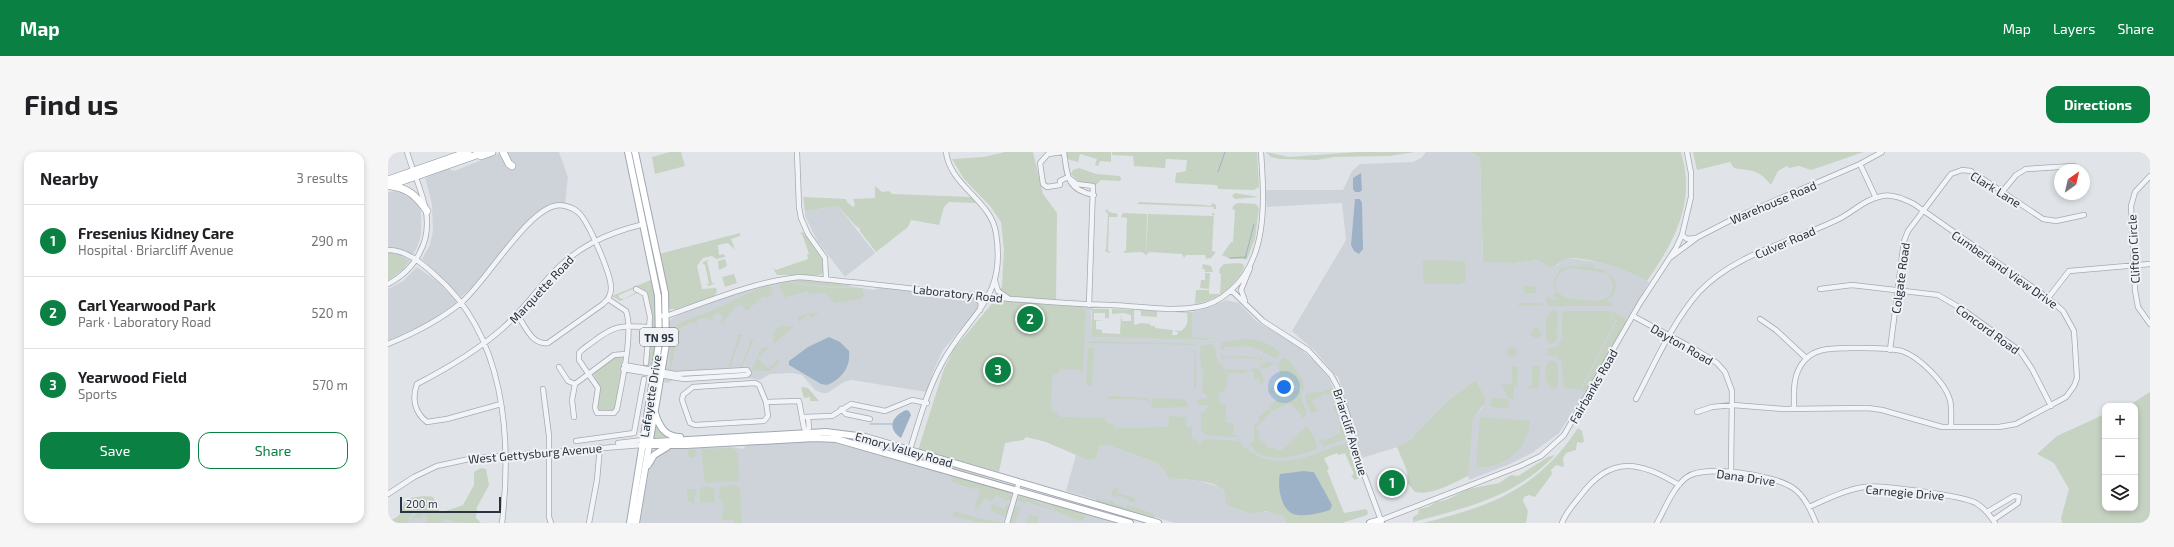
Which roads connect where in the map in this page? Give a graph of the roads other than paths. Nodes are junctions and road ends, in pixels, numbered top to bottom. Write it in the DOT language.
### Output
graph roads {
  1 [pos="407,152"];
  2 [pos="468,152"];
  3 [pos="485,152"];
  4 [pos="492,152"];
  5 [pos="503,152"];
  6 [pos="628,152"];
  7 [pos="635,152"];
  8 [pos="797,152"];
  9 [pos="946,152"];
  10 [pos="1063,152"];
  11 [pos="1261,152"];
  12 [pos="1687,152"];
  13 [pos="1882,152"];
  14 [pos="1056,153"];
  15 [pos="465,159"];
  16 [pos="1860,164"];
  17 [pos="512,166"];
  18 [pos="2054,167"];
  19 [pos="415,174"];
  20 [pos="2150,176"];
  21 [pos="1068,177"];
  22 [pos="388,180"];
  23 [pos="388,186"];
  24 [pos="2002,192"];
  25 [pos="1094,195"];
  26 [pos="1876,198"];
  27 [pos="427,211"];
  28 [pos="1923,211"];
  29 [pos="2084,214"];
  30 [pos="647,223"];
  31 [pos="1682,235"];
  32 [pos="1698,237"];
  33 [pos="594,240"];
  34 [pos="388,250"];
  35 [pos="1670,259"];
  36 [pos="416,260"];
  37 [pos="1250,264"];
  38 [pos="2150,264"];
  39 [pos="2133,265"];
  40 [pos="826,279"];
  41 [pos="995,281"];
  42 [pos="388,284"];
  43 [pos="636,289"];
  44 [pos="1820,289"];
  45 [pos="1897,289"];
  46 [pos="1231,290"];
  47 [pos="974,295"];
  48 [pos="990,297"];
  49 [pos="2048,298"];
  50 [pos="608,299"];
  51 [pos="1009,299"];
  52 [pos="462,302"];
  53 [pos="1089,305"];
  54 [pos="980,310"];
  55 [pos="517,315"];
  56 [pos="663,316"];
  57 [pos="1632,316"];
  58 [pos="1259,318"];
  59 [pos="1760,318"];
  60 [pos="2150,324"];
  61 [pos="628,327"];
  62 [pos="650,327"];
  63 [pos="1670,336"];
  64 [pos="485,342"];
  65 [pos="388,344"];
  66 [pos="1890,350"];
  67 [pos="626,354"];
  68 [pos="1806,358"];
  69 [pos="646,363"];
  70 [pos="559,367"];
  71 [pos="624,367"];
  72 [pos="657,373"];
  73 [pos="589,374"];
  74 [pos="644,378"];
  75 [pos="575,384"];
  76 [pos="543,389"];
  77 [pos="1636,399"];
  78 [pos="766,402"];
  79 [pos="927,403"];
  80 [pos="500,404"];
  81 [pos="1733,405"];
  82 [pos="2051,406"];
  83 [pos="841,409"];
  84 [pos="1794,409"];
  85 [pos="654,410"];
  86 [pos="1697,412"];
  87 [pos="574,416"];
  88 [pos="870,419"];
  89 [pos="1951,427"];
  90 [pos="710,438"];
  91 [pos="576,441"];
  92 [pos="646,443"];
  93 [pos="686,445"];
  94 [pos="600,447"];
  95 [pos="910,450"];
  96 [pos="550,451"];
  97 [pos="506,454"];
  98 [pos="907,459"];
  99 [pos="1731,472"];
  100 [pos="1019,482"];
  101 [pos="1679,485"];
  102 [pos="1017,490"];
  103 [pos="388,494"];
  104 [pos="1092,503"];
  105 [pos="1810,507"];
  106 [pos="1089,511"];
  107 [pos="1987,512"];
  108 [pos="1381,521"];
  109 [pos="1994,521"];
  110 [pos="502,523"];
  111 [pos="551,523"];
  112 [pos="589,523"];
  113 [pos="630,523"];
  114 [pos="637,523"];
  115 [pos="1007,523"];
  116 [pos="1130,523"];
  117 [pos="1158,523"];
  118 [pos="1370,523"];
  119 [pos="1562,523"];
  120 [pos="1656,523"];
  121 [pos="1816,523"];
  1 -- 19 [label="street"];
  2 -- 19 [label="highway"];
  3 -- 15 [label="highway"];
  4 -- 15 [label="highway"];
  5 -- 17 [label="highway"];
  6 -- 30 [label="main road, Lafayette Drive / TN 95"];
  7 -- 30 [label="main road, Lafayette Drive / TN 95"];
  8 -- 40 [label="street"];
  9 -- 41 [label="street"];
  10 -- 14 [label="street"];
  10 -- 21 [label="street"];
  11 -- 37 [label="street, Laboratory Road"];
  12 -- 31 [label="street, Fairbanks Road"];
  13 -- 16 [label="street, Warehouse Road"];
  14 -- 21 [label="street"];
  15 -- 19 [label="highway"];
  16 -- 26 [label="street"];
  16 -- 32 [label="street, Warehouse Road"];
  18 -- 24 [label="street"];
  19 -- 22 [label="highway"];
  19 -- 23 [label="highway"];
  19 -- 27 [label="street"];
  20 -- 39 [label="street, Clifton Circle"];
  21 -- 25 [label="street"];
  21 -- 25 [label="street"];
  23 -- 27 [label="highway"];
  24 -- 28 [label="street, Clark Lane"];
  24 -- 29 [label="street, Clark Lane"];
  25 -- 53 [label="street"];
  26 -- 28 [label="street, Culver Road"];
  26 -- 63 [label="street, Culver Road"];
  27 -- 36 [label="street"];
  28 -- 45 [label="street, Colgate Road"];
  28 -- 49 [label="street, Cumberland View Drive"];
  30 -- 33 [label="street, Marquette Road"];
  30 -- 56 [label="main road, Lafayette Drive / TN 95"];
  31 -- 32 [label="street"];
  31 -- 35 [label="street, Fairbanks Road"];
  32 -- 35 [label="street, Warehouse Road"];
  33 -- 50 [label="street"];
  33 -- 52 [label="street"];
  33 -- 55 [label="street, Marquette Road"];
  34 -- 36 [label="street"];
  35 -- 57 [label="street, Fairbanks Road"];
  36 -- 42 [label="street"];
  36 -- 52 [label="street"];
  37 -- 46 [label="street, Laboratory Road"];
  37 -- 58 [label="street"];
  38 -- 39 [label="street"];
  39 -- 49 [label="street"];
  39 -- 60 [label="street, Clifton Circle"];
  40 -- 47 [label="street, Laboratory Road"];
  40 -- 56 [label="street, Laboratory Road"];
  41 -- 48 [label="street"];
  41 -- 51 [label="street"];
  43 -- 62 [label="street"];
  44 -- 45 [label="street, Concord Road"];
  45 -- 66 [label="street, Colgate Road"];
  45 -- 82 [label="street, Concord Road"];
  46 -- 53 [label="street, Laboratory Road"];
  46 -- 58 [label="street, Briarcliff Avenue"];
  47 -- 48 [label="street, Laboratory Road"];
  47 -- 54 [label="street"];
  48 -- 51 [label="street, Laboratory Road"];
  48 -- 54 [label="street"];
  49 -- 82 [label="street, Cumberland View Drive"];
  50 -- 55 [label="street"];
  50 -- 61 [label="street"];
  51 -- 53 [label="street, Laboratory Road"];
  52 -- 64 [label="street"];
  52 -- 65 [label="street"];
  54 -- 79 [label="street"];
  55 -- 64 [label="street, Marquette Road"];
  56 -- 72 [label="main road, Lafayette Drive / TN 95"];
  57 -- 63 [label="street, Dayton Road"];
  57 -- 108 [label="street, Fairbanks Road"];
  58 -- 108 [label="street, Briarcliff Avenue"];
  59 -- 68 [label="street"];
  61 -- 62 [label="street"];
  61 -- 67 [label="street"];
  61 -- 73 [label="street"];
  62 -- 69 [label="street"];
  63 -- 77 [label="street, Culver Road"];
  63 -- 81 [label="street, Dayton Road"];
  64 -- 80 [label="street"];
  64 -- 80 [label="street, Marquette Road"];
  66 -- 68 [label="street"];
  66 -- 89 [label="street"];
  67 -- 71 [label="street"];
  67 -- 73 [label="street"];
  68 -- 84 [label="street"];
  70 -- 75 [label="street"];
  71 -- 72 [label="street"];
  71 -- 73 [label="street"];
  72 -- 72 [label="street"];
  72 -- 85 [label="main road, Lafayette Drive / TN 95"];
  72 -- 92 [label="main road, Lafayette Drive / TN 95"];
  73 -- 75 [label="street"];
  74 -- 91 [label="street"];
  75 -- 87 [label="street"];
  76 -- 96 [label="street"];
  78 -- 78 [label="street"];
  78 -- 83 [label="street"];
  79 -- 83 [label="street"];
  79 -- 95 [label="street"];
  80 -- 97 [label="street"];
  81 -- 84 [label="street, Cumberland View Drive"];
  81 -- 86 [label="street, Cumberland View Drive"];
  81 -- 99 [label="street, Dayton Road"];
  82 -- 89 [label="street, Cumberland View Drive"];
  83 -- 88 [label="street"];
  84 -- 89 [label="street, Cumberland View Drive"];
  85 -- 90 [label="main road"];
  85 -- 92 [label="main road, Lafayette Drive / TN 95"];
  90 -- 92 [label="main road, Emory Valley Road"];
  90 -- 95 [label="main road, Emory Valley Road"];
  92 -- 93 [label="main road, Emory Valley Road"];
  92 -- 94 [label="street, West Gettysburg Avenue"];
  92 -- 113 [label="main road, Lafayette Drive / TN 95"];
  92 -- 114 [label="main road, Lafayette Drive / TN 95"];
  93 -- 98 [label="main road, Emory Valley Road"];
  93 -- 114 [label="main road"];
  94 -- 96 [label="street, West Gettysburg Avenue"];
  94 -- 112 [label="street"];
  95 -- 98 [label="street"];
  95 -- 100 [label="main road, Emory Valley Road"];
  96 -- 97 [label="street, West Gettysburg Avenue"];
  96 -- 111 [label="street"];
  97 -- 103 [label="street, West Gettysburg Avenue"];
  97 -- 110 [label="street"];
  98 -- 102 [label="main road, Emory Valley Road"];
  99 -- 101 [label="street, Dana Drive"];
  99 -- 105 [label="street, Dana Drive"];
  100 -- 102 [label="street"];
  100 -- 104 [label="main road, Emory Valley Road"];
  101 -- 119 [label="street"];
  101 -- 120 [label="street, Dana Drive"];
  102 -- 106 [label="main road, Emory Valley Road"];
  102 -- 115 [label="street"];
  104 -- 106 [label="main road"];
  104 -- 117 [label="main road, Emory Valley Road"];
  105 -- 107 [label="street, Carnegie Drive"];
  105 -- 121 [label="street, Dana Drive"];
  106 -- 116 [label="main road, Emory Valley Road"];
  107 -- 109 [label="street, Carnegie Drive"];
  107 -- 109 [label="street"];
  108 -- 118 [label="main road"];
}
